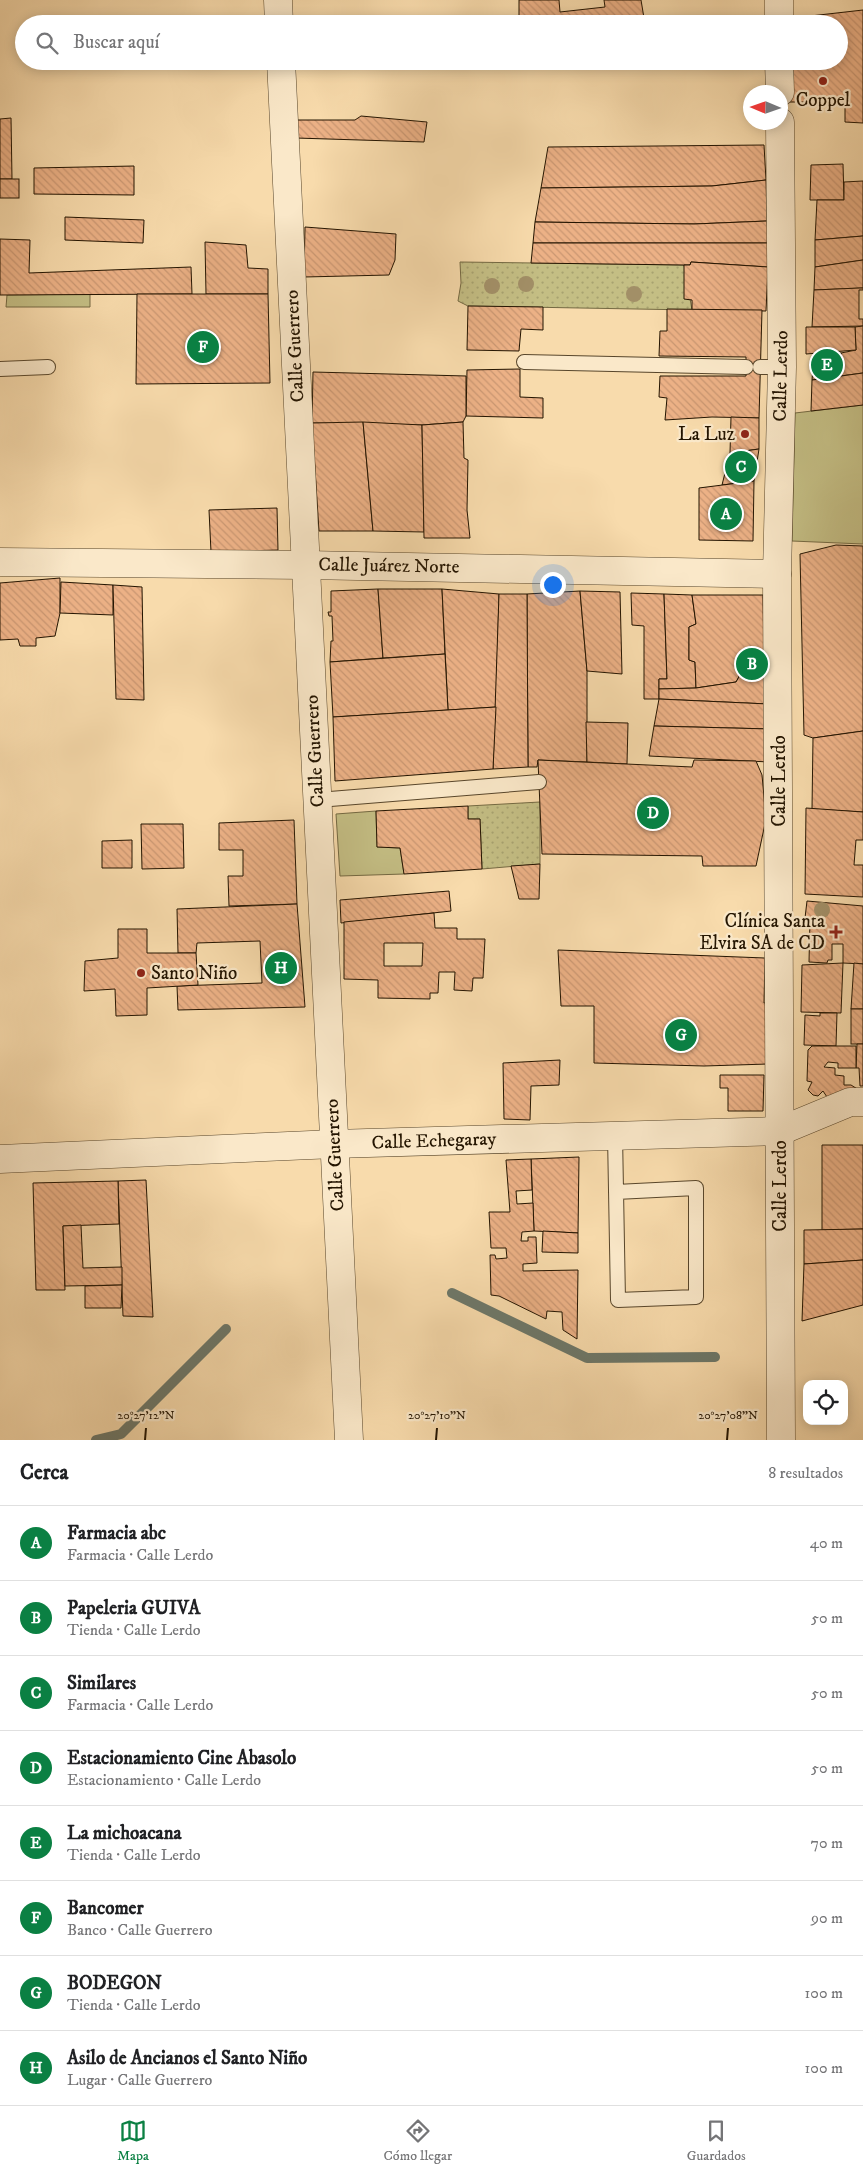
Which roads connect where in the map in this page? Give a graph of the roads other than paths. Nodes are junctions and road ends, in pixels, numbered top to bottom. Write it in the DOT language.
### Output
graph roads {
  1 [pos="278,0"];
  2 [pos="778,0"];
  3 [pos="279,15"];
  4 [pos="779,15"];
  5 [pos="281,70"];
  6 [pos="779,70"];
  7 [pos="780,85"];
  8 [pos="780,130"];
  9 [pos="524,362"];
  10 [pos="48,367"];
  11 [pos="746,367"];
  12 [pos="0,368"];
  13 [pos="0,562"];
  14 [pos="306,565"];
  15 [pos="777,574"];
  16 [pos="539,782"];
  17 [pos="318,800"];
  18 [pos="863,1102"];
  19 [pos="780,1131"];
  20 [pos="615,1135"];
  21 [pos="334,1144"];
  22 [pos="0,1159"];
  23 [pos="616,1192"];
  24 [pos="349,1440"];
  25 [pos="781,1440"];
  1 -- 3 [label="street"];
  2 -- 4 [label="street"];
  5 -- 14 [label="street, Calle Guerrero"];
  6 -- 7 [label="street"];
  8 -- 15 [label="street, Calle Lerdo"];
  9 -- 11 [label="lane"];
  10 -- 12 [label="lane"];
  13 -- 14 [label="street, Calle Juárez Norte"];
  14 -- 15 [label="street, Calle Juárez Norte"];
  14 -- 17 [label="street, Calle Guerrero"];
  15 -- 19 [label="street, Calle Lerdo"];
  16 -- 17 [label="lane"];
  17 -- 21 [label="street, Calle Guerrero"];
  18 -- 19 [label="street, Calle Echegaray"];
  19 -- 20 [label="street, Calle Echegaray"];
  19 -- 25 [label="street, Calle Lerdo"];
  20 -- 21 [label="street, Calle Echegaray"];
  20 -- 23 [label="lane"];
  21 -- 22 [label="street, Calle Echegaray"];
  21 -- 24 [label="street, Calle Guerrero"];
  23 -- 23 [label="lane"];
}
